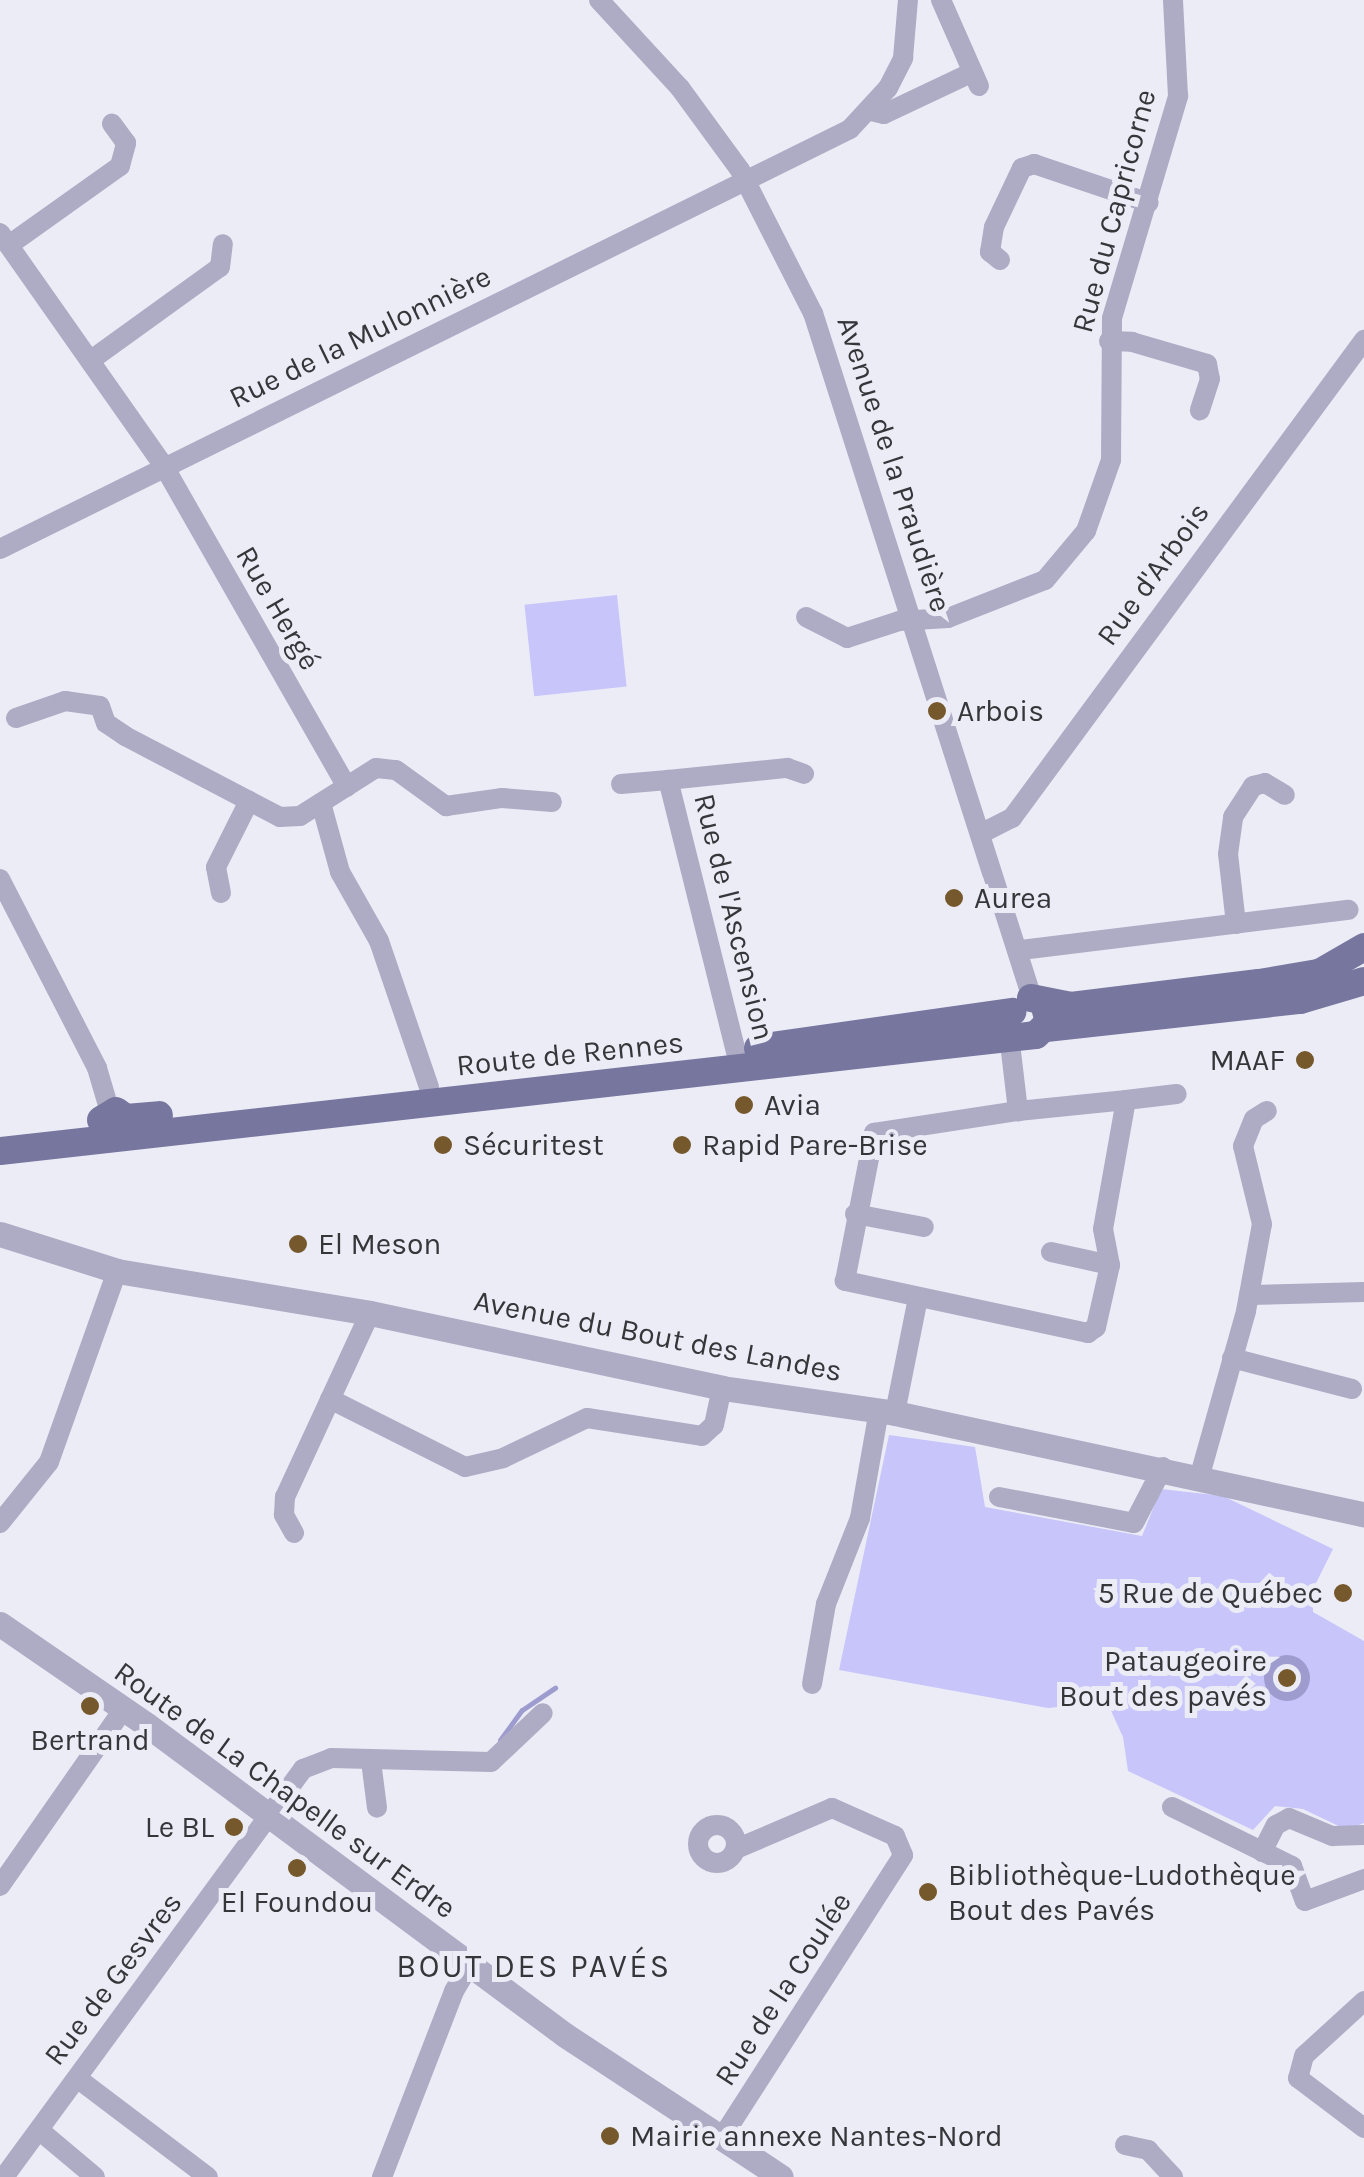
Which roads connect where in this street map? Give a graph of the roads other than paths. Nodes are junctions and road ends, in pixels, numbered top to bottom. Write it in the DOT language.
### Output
graph roads {
  1 [pos="599,0"];
  2 [pos="941,0"];
  3 [pos="1173,0"];
  4 [pos="914,2"];
  5 [pos="870,111"];
  6 [pos="112,124"];
  7 [pos="747,180"];
  8 [pos="1149,203"];
  9 [pos="4,239"];
  10 [pos="223,244"];
  11 [pos="1000,260"];
  12 [pos="1364,340"];
  13 [pos="1109,342"];
  14 [pos="91,360"];
  15 [pos="1200,410"];
  16 [pos="165,468"];
  17 [pos="0,548"];
  18 [pos="806,618"];
  19 [pos="916,623"];
  20 [pos="16,718"];
  21 [pos="804,774"];
  22 [pos="668,780"];
  23 [pos="345,782"];
  24 [pos="621,784"];
  25 [pos="1285,795"];
  26 [pos="249,801"];
  27 [pos="552,802"];
  28 [pos="322,811"];
  29 [pos="982,833"];
  30 [pos="0,879"];
  31 [pos="222,893"];
  32 [pos="1349,910"];
  33 [pos="1236,924"];
  34 [pos="1364,947"];
  35 [pos="1022,950"];
  36 [pos="1364,981"];
  37 [pos="1028,1018"];
  38 [pos="739,1059"];
  39 [pos="429,1087"];
  40 [pos="1178,1094"];
  41 [pos="1126,1100"];
  42 [pos="1018,1111"];
  43 [pos="1267,1111"];
  44 [pos="113,1124"];
  45 [pos="0,1137"];
  46 [pos="0,1151"];
  47 [pos="855,1214"];
  48 [pos="924,1228"];
  49 [pos="0,1234"];
  50 [pos="1051,1252"];
  51 [pos="1110,1265"];
  52 [pos="117,1271"];
  53 [pos="1364,1292"];
  54 [pos="1249,1295"];
  55 [pos="918,1298"];
  56 [pos="370,1313"];
  57 [pos="1232,1358"];
  58 [pos="722,1388"];
  59 [pos="1352,1389"];
  60 [pos="330,1399"];
  61 [pos="887,1411"];
  62 [pos="1163,1467"];
  63 [pos="1200,1475"];
  64 [pos="999,1496"];
  65 [pos="1364,1514"];
  66 [pos="0,1524"];
  67 [pos="294,1533"];
  68 [pos="0,1624"];
  69 [pos="812,1684"];
  70 [pos="124,1710"];
  71 [pos="543,1714"];
  72 [pos="371,1762"];
  73 [pos="1172,1807"];
  74 [pos="377,1808"];
  75 [pos="271,1818"];
  76 [pos="1364,1836"];
  77 [pos="736,1849"];
  78 [pos="1262,1852"];
  79 [pos="1364,1879"];
  80 [pos="0,1886"];
  81 [pos="469,1966"];
  82 [pos="1364,2000"];
  83 [pos="77,2078"];
  84 [pos="1364,2128"];
  85 [pos="38,2130"];
  86 [pos="722,2140"];
  87 [pos="1126,2144"];
  88 [pos="4,2177"];
  89 [pos="95,2177"];
  90 [pos="208,2177"];
  91 [pos="382,2177"];
  92 [pos="781,2177"];
  93 [pos="1173,2177"];
  1 -- 7 [label="street, Avenue de la Praudière"];
  2 -- 5 [label="street"];
  3 -- 8 [label="street, Rue du Capricorne"];
  4 -- 5 [label="street"];
  5 -- 7 [label="street, Rue de la Mulonnière"];
  6 -- 9 [label="street"];
  7 -- 16 [label="street, Rue de la Mulonnière"];
  7 -- 19 [label="street, Avenue de la Praudière"];
  8 -- 11 [label="street"];
  8 -- 13 [label="street, Rue du Capricorne"];
  9 -- 14 [label="street, Rue Hergé"];
  10 -- 14 [label="street"];
  12 -- 29 [label="street, Rue d'Arbois"];
  13 -- 15 [label="street"];
  13 -- 19 [label="street, Rue du Capricorne"];
  14 -- 16 [label="street, Rue Hergé"];
  16 -- 17 [label="street, Rue de la Mulonnière"];
  16 -- 23 [label="street, Rue Hergé"];
  18 -- 19 [label="street, Rue du Capricorne"];
  19 -- 29 [label="street, Avenue de la Praudière"];
  20 -- 26 [label="street"];
  21 -- 22 [label="street, Rue de l'Ascension"];
  22 -- 24 [label="street, Rue de l'Ascension"];
  22 -- 38 [label="street, Rue de l'Ascension"];
  23 -- 27 [label="street"];
  23 -- 28 [label="street"];
  25 -- 33 [label="street"];
  26 -- 28 [label="street"];
  26 -- 31 [label="street"];
  28 -- 39 [label="street"];
  29 -- 35 [label="street, Avenue de la Praudière"];
  30 -- 44 [label="street"];
  32 -- 33 [label="street"];
  33 -- 35 [label="street"];
  34 -- 37 [label="main road, Route de Rennes"];
  35 -- 37 [label="street, Avenue de la Praudière"];
  36 -- 37 [label="main road, Route de Rennes"];
  37 -- 38 [label="main road, Route de Rennes"];
  37 -- 42 [label="street, Avenue de la Praudière"];
  38 -- 39 [label="main road, Route de Rennes"];
  38 -- 44 [label="main road, Route de Rennes"];
  39 -- 44 [label="main road, Route de Rennes"];
  40 -- 41 [label="street"];
  41 -- 42 [label="street"];
  41 -- 51 [label="street"];
  42 -- 47 [label="street"];
  43 -- 54 [label="street"];
  44 -- 45 [label="main road, Route de Rennes"];
  44 -- 46 [label="main road, Route de Rennes"];
  47 -- 48 [label="street"];
  47 -- 55 [label="street"];
  49 -- 52 [label="street, Avenue du Bout des Landes"];
  50 -- 51 [label="street"];
  51 -- 55 [label="street"];
  52 -- 56 [label="street, Avenue du Bout des Landes"];
  52 -- 66 [label="street"];
  53 -- 54 [label="street"];
  54 -- 57 [label="street"];
  55 -- 61 [label="street"];
  56 -- 58 [label="street, Avenue du Bout des Landes"];
  56 -- 60 [label="street"];
  57 -- 59 [label="street"];
  57 -- 63 [label="street"];
  58 -- 60 [label="street"];
  58 -- 61 [label="street, Avenue du Bout des Landes"];
  60 -- 67 [label="street"];
  61 -- 62 [label="street, Avenue du Bout des Landes"];
  61 -- 69 [label="street"];
  62 -- 63 [label="street, Avenue du Bout des Landes"];
  62 -- 64 [label="street"];
  63 -- 65 [label="street, Avenue du Bout des Landes"];
  68 -- 70 [label="street, Route de La Chapelle sur Erdre"];
  70 -- 75 [label="street, Route de La Chapelle sur Erdre"];
  70 -- 80 [label="street"];
  71 -- 72 [label="street"];
  72 -- 74 [label="street"];
  72 -- 75 [label="street, Rue de Gesvres"];
  73 -- 78 [label="street"];
  75 -- 81 [label="street, Route de La Chapelle sur Erdre"];
  75 -- 83 [label="street, Rue de Gesvres"];
  76 -- 78 [label="street"];
  77 -- 86 [label="street, Rue de la Coulée"];
  78 -- 79 [label="street"];
  81 -- 86 [label="street, Route de La Chapelle sur Erdre"];
  81 -- 91 [label="street"];
  82 -- 84 [label="street"];
  83 -- 85 [label="street, Rue de Gesvres"];
  83 -- 90 [label="street"];
  85 -- 88 [label="street, Rue de Gesvres"];
  85 -- 89 [label="street"];
  86 -- 92 [label="street, Route de La Chapelle sur Erdre"];
  87 -- 93 [label="street"];
}
